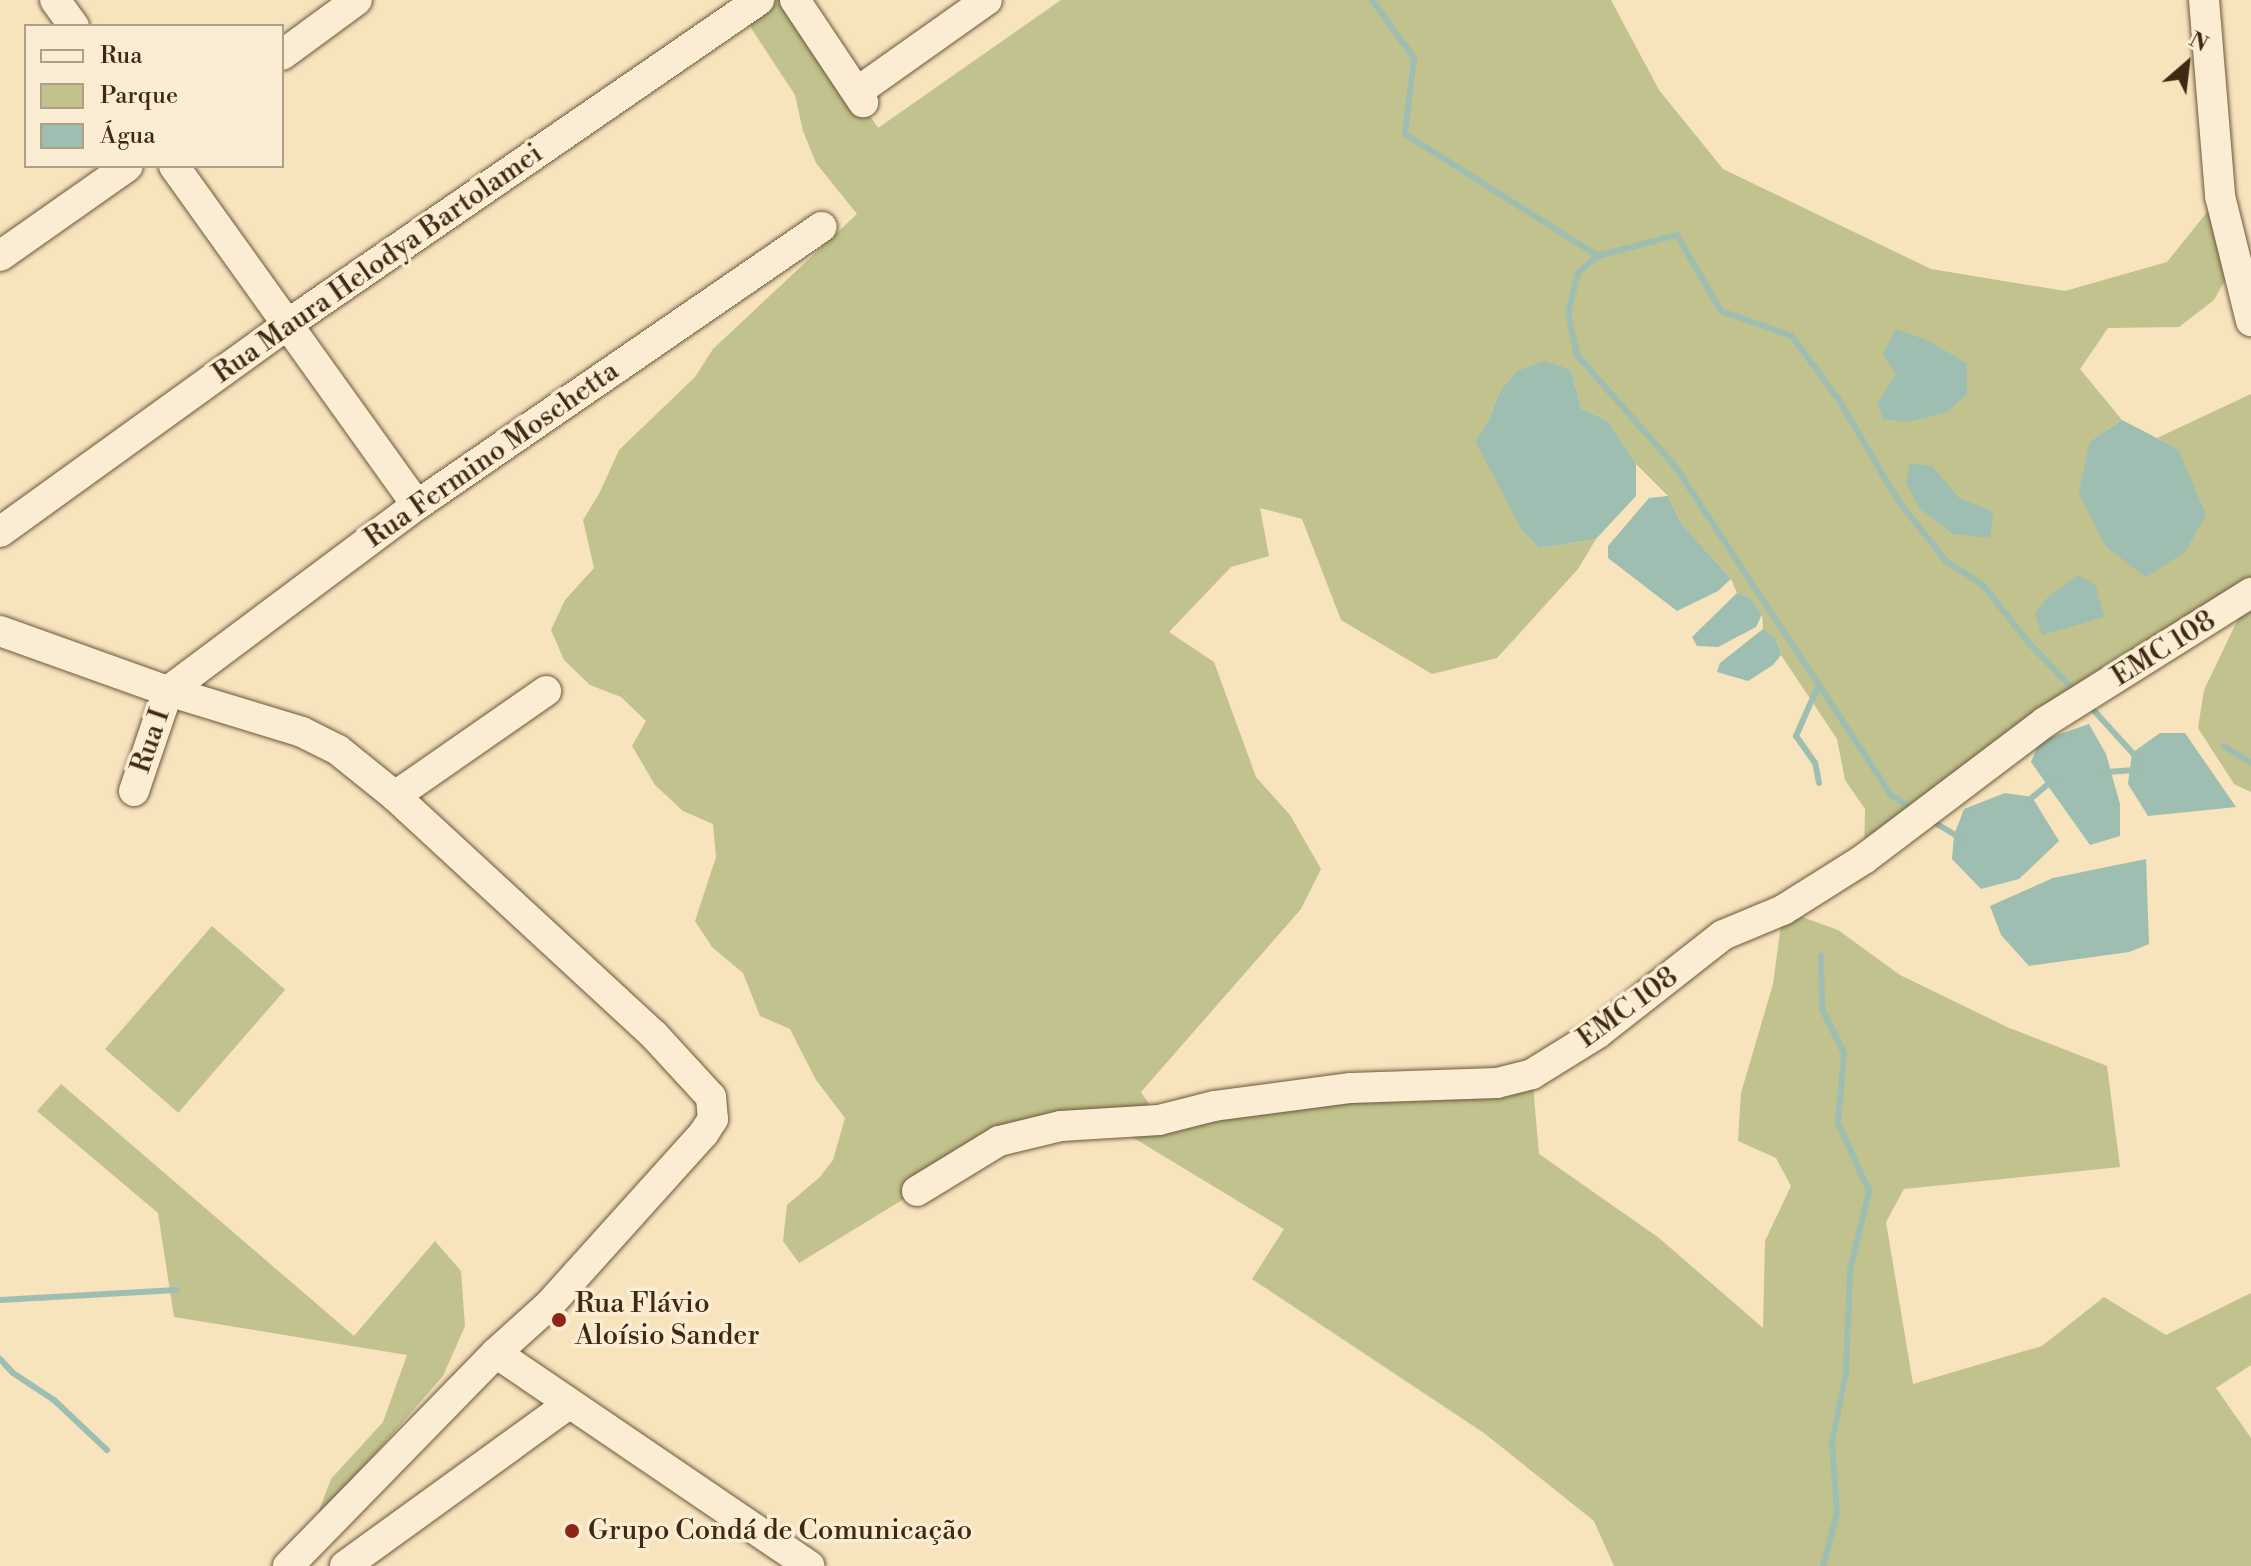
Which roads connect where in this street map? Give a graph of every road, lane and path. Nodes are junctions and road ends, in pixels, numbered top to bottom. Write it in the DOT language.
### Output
graph roads {
  1 [pos="55,0"];
  2 [pos="357,0"];
  3 [pos="759,0"];
  4 [pos="795,0"];
  5 [pos="987,0"];
  6 [pos="2204,0"];
  7 [pos="73,24"];
  8 [pos="284,54"];
  9 [pos="125,168"];
  10 [pos="175,168"];
  11 [pos="822,227"];
  12 [pos="0,256"];
  13 [pos="2251,321"];
  14 [pos="288,324"];
  15 [pos="417,505"];
  16 [pos="0,532"];
  17 [pos="2251,593"];
  18 [pos="0,631"];
  19 [pos="168,691"];
  20 [pos="546,691"];
  21 [pos="134,791"];
  22 [pos="395,796"];
  23 [pos="917,1191"];
  24 [pos="496,1353"];
  25 [pos="569,1404"];
  26 [pos="288,1566"];
  27 [pos="345,1566"];
  28 [pos="810,1566"];
  1 -- 7 [label="street"];
  2 -- 8 [label="street"];
  3 -- 14 [label="street, Rua Maura Helodya Bartolamei"];
  4 -- 5 [label="street"];
  6 -- 13 [label="street"];
  9 -- 12 [label="street"];
  10 -- 14 [label="street"];
  11 -- 15 [label="street, Rua Fermino Moschetta"];
  14 -- 15 [label="street"];
  14 -- 16 [label="street, Rua Maura Helodya Bartolamei"];
  15 -- 19 [label="street, Rua Fermino Moschetta"];
  17 -- 23 [label="street, EMC 108"];
  18 -- 19 [label="street"];
  19 -- 21 [label="street, Rua I"];
  19 -- 22 [label="street"];
  20 -- 22 [label="street"];
  22 -- 24 [label="street"];
  24 -- 25 [label="street"];
  24 -- 26 [label="street"];
  25 -- 27 [label="street"];
  25 -- 28 [label="street"];
}
